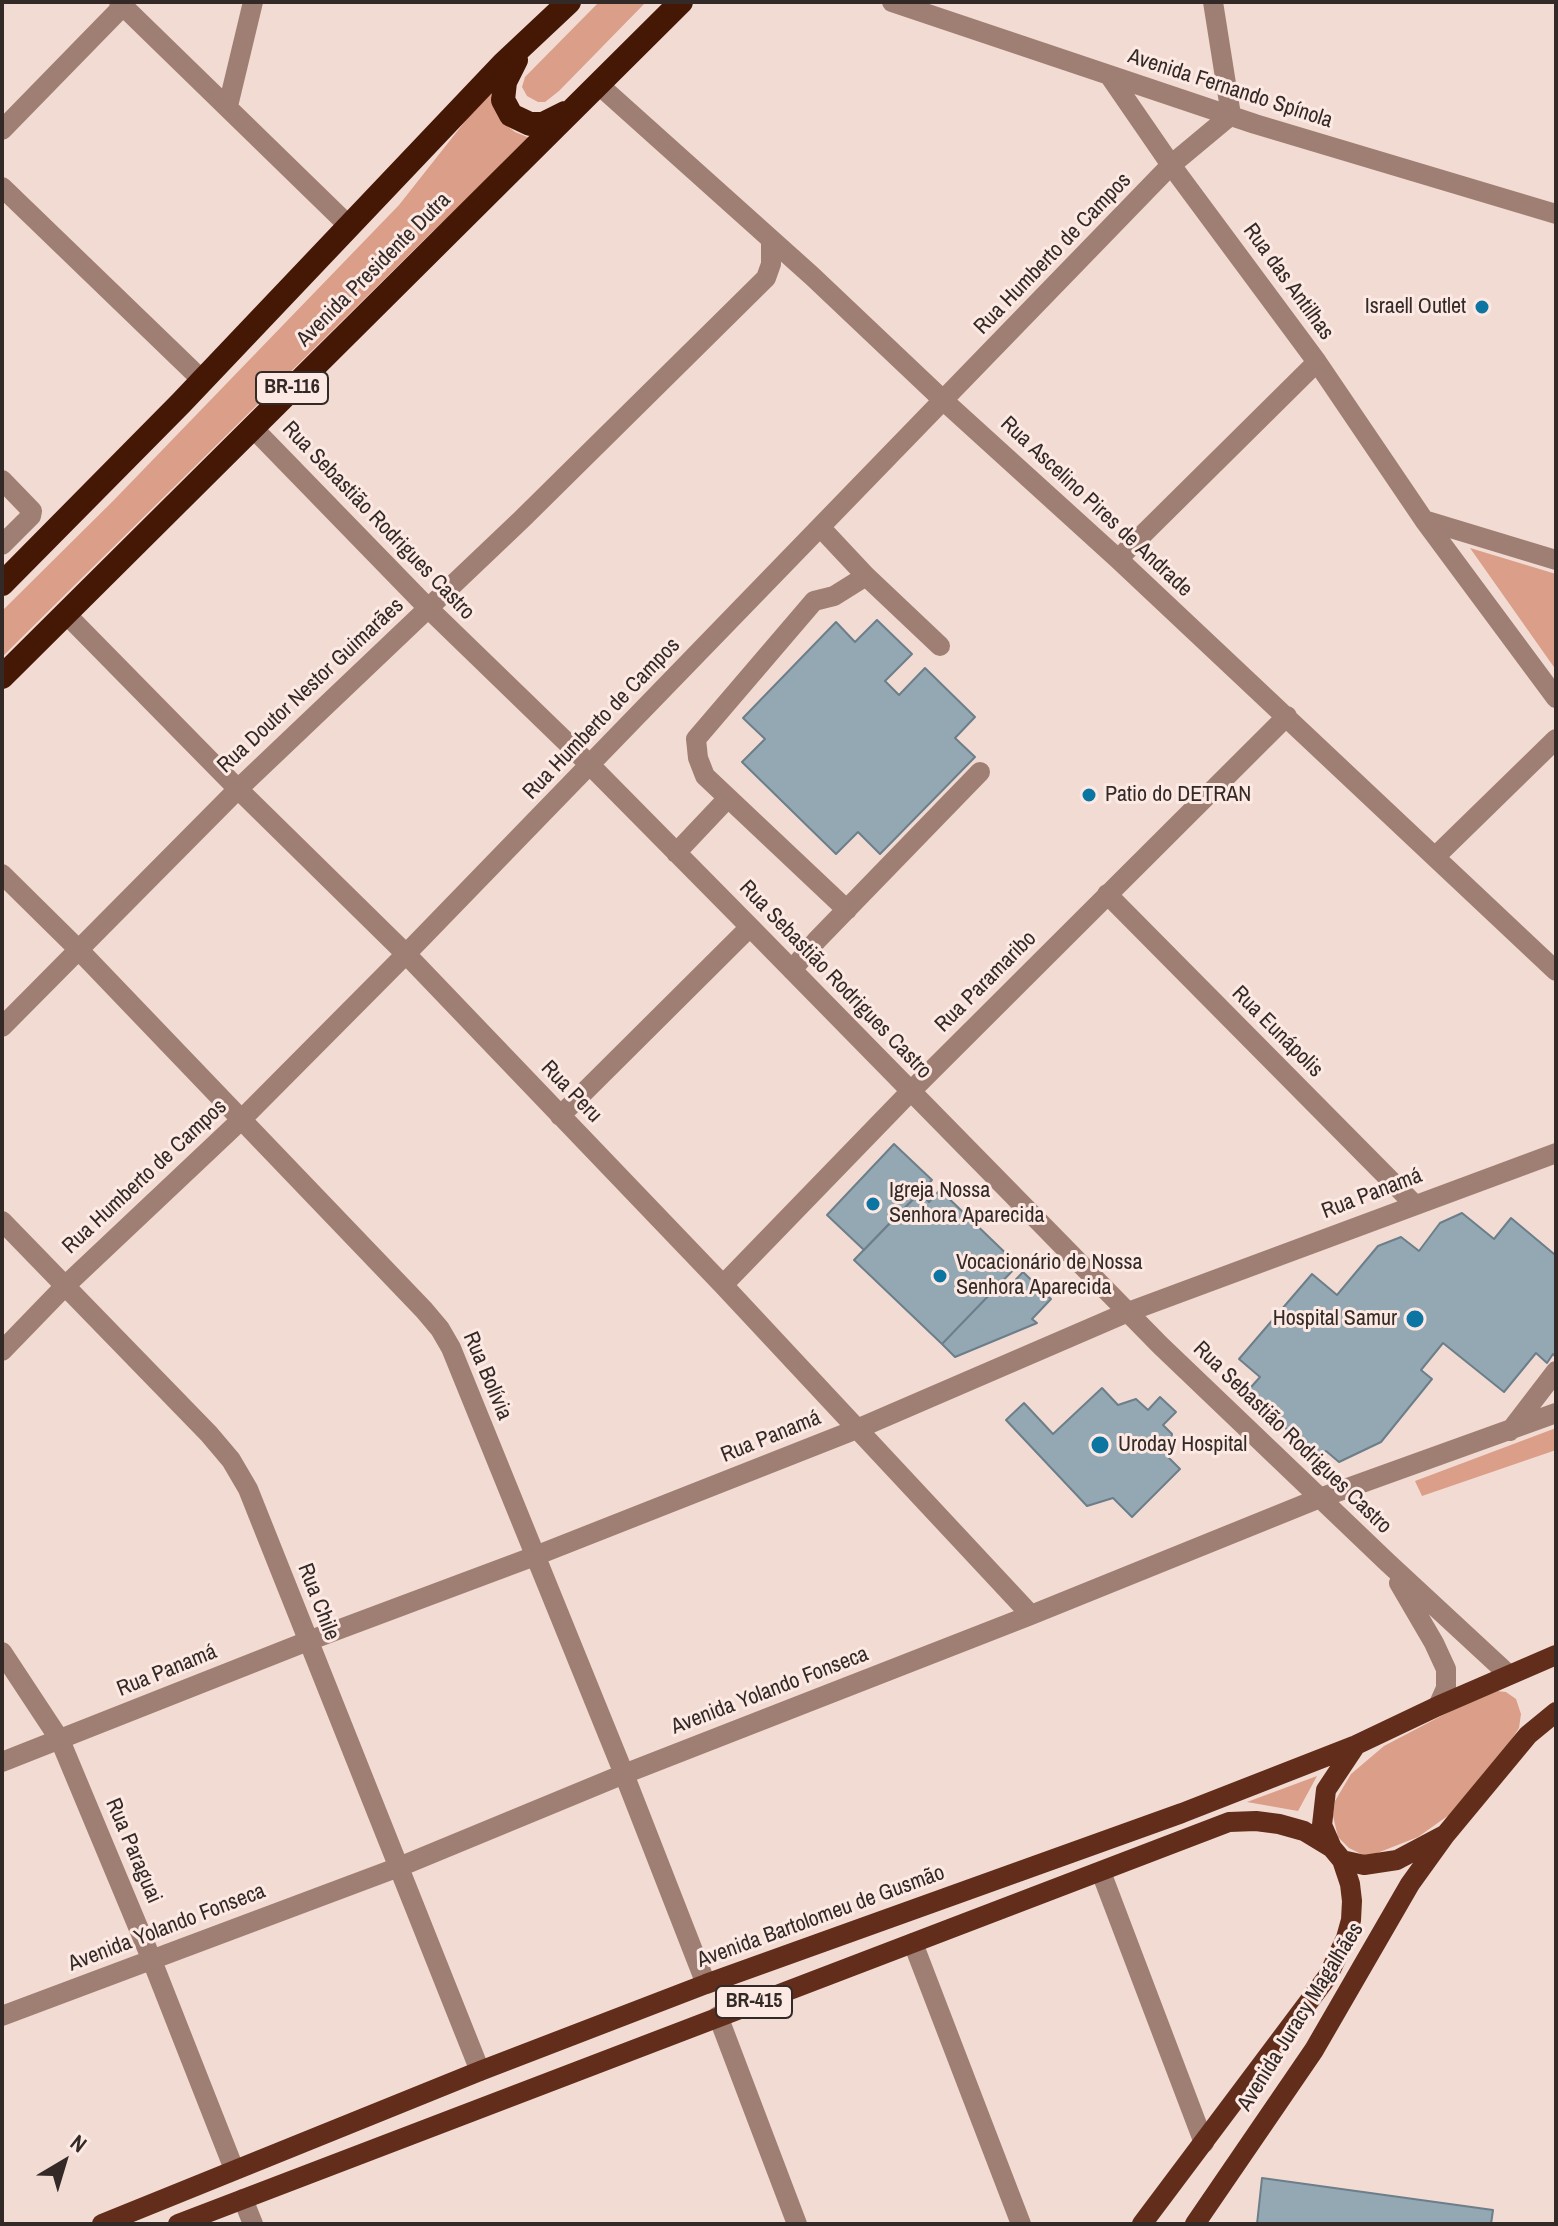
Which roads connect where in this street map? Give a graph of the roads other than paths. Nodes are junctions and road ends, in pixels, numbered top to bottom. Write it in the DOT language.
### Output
graph roads {
  1 [pos="253,2"];
  2 [pos="569,2"];
  3 [pos="681,2"];
  4 [pos="892,2"];
  5 [pos="1213,2"];
  6 [pos="121,4"];
  7 [pos="535,35"];
  8 [pos="1109,75"];
  9 [pos="591,93"];
  10 [pos="228,106"];
  11 [pos="1231,115"];
  12 [pos="2,130"];
  13 [pos="1171,165"];
  14 [pos="2,187"];
  15 [pos="1556,214"];
  16 [pos="349,226"];
  17 [pos="771,239"];
  18 [pos="1317,362"];
  19 [pos="202,380"];
  20 [pos="944,401"];
  21 [pos="253,428"];
  22 [pos="2,480"];
  23 [pos="1424,520"];
  24 [pos="821,528"];
  25 [pos="1467,533"];
  26 [pos="2,545"];
  27 [pos="1450,556"];
  28 [pos="1118,559"];
  29 [pos="1556,560"];
  30 [pos="866,576"];
  31 [pos="2,584"];
  32 [pos="429,609"];
  33 [pos="65,613"];
  34 [pos="940,646"];
  35 [pos="2,677"];
  36 [pos="1556,698"];
  37 [pos="1287,716"];
  38 [pos="1556,739"];
  39 [pos="590,765"];
  40 [pos="980,772"];
  41 [pos="238,789"];
  42 [pos="728,798"];
  43 [pos="676,853"];
  44 [pos="1435,857"];
  45 [pos="2,874"];
  46 [pos="1107,894"];
  47 [pos="847,910"];
  48 [pos="750,927"];
  49 [pos="77,948"];
  50 [pos="406,954"];
  51 [pos="792,970"];
  52 [pos="1556,971"];
  53 [pos="2,1027"];
  54 [pos="910,1092"];
  55 [pos="560,1116"];
  56 [pos="241,1120"];
  57 [pos="1556,1153"];
  58 [pos="1414,1204"];
  59 [pos="2,1221"];
  60 [pos="723,1285"];
  61 [pos="65,1286"];
  62 [pos="1128,1312"];
  63 [pos="2,1351"];
  64 [pos="1556,1371"];
  65 [pos="1556,1413"];
  66 [pos="857,1429"];
  67 [pos="1510,1431"];
  68 [pos="1320,1498"];
  69 [pos="535,1556"];
  70 [pos="1387,1562"];
  71 [pos="1031,1615"];
  72 [pos="308,1641"];
  73 [pos="2,1652"];
  74 [pos="1556,1655"];
  75 [pos="1508,1674"];
  76 [pos="1438,1706"];
  77 [pos="1556,1712"];
  78 [pos="60,1740"];
  79 [pos="1356,1745"];
  80 [pos="2,1762"];
  81 [pos="624,1774"];
  82 [pos="1446,1834"];
  83 [pos="1337,1854"];
  84 [pos="399,1867"];
  85 [pos="1101,1872"];
  86 [pos="913,1943"];
  87 [pos="151,1958"];
  88 [pos="706,1984"];
  89 [pos="2,2016"];
  90 [pos="718,2016"];
  91 [pos="480,2071"];
  92 [pos="1204,2143"];
  93 [pos="234,2169"];
  94 [pos="243,2199"];
  95 [pos="102,2224"];
  96 [pos="178,2224"];
  97 [pos="253,2224"];
  98 [pos="797,2224"];
  99 [pos="1021,2224"];
  100 [pos="1142,2224"];
  101 [pos="1195,2224"];
  1 -- 10 [label="street"];
  2 -- 7 [label="highway"];
  3 -- 9 [label="highway, Avenida Presidente Dutra"];
  4 -- 8 [label="street, Avenida Fernando Spínola"];
  5 -- 11 [label="street"];
  6 -- 10 [label="street"];
  6 -- 12 [label="street"];
  7 -- 9 [label="highway"];
  7 -- 16 [label="highway"];
  8 -- 11 [label="street, Avenida Fernando Spínola"];
  8 -- 13 [label="street, Rua das Antilhas"];
  9 -- 17 [label="street, Rua Ascelino Pires de Andrade"];
  9 -- 21 [label="highway, Avenida Presidente Dutra / BR-116"];
  10 -- 16 [label="street"];
  11 -- 13 [label="street, Rua Humberto de Campos"];
  11 -- 15 [label="street, Avenida Fernando Spínola"];
  13 -- 18 [label="street, Rua das Antilhas"];
  13 -- 20 [label="street, Rua Humberto de Campos"];
  14 -- 19 [label="street"];
  16 -- 19 [label="highway"];
  17 -- 20 [label="street, Rua Ascelino Pires de Andrade"];
  17 -- 32 [label="street, Rua Doutor Nestor Guimarães"];
  18 -- 23 [label="street, Rua das Antilhas"];
  18 -- 28 [label="street"];
  19 -- 31 [label="highway"];
  20 -- 24 [label="street, Rua Humberto de Campos"];
  20 -- 28 [label="street, Rua Ascelino Pires de Andrade"];
  21 -- 32 [label="street, Rua Sebastião Rodrigues Castro"];
  21 -- 33 [label="highway, Avenida Presidente Dutra / BR-116"];
  22 -- 26 [label="street"];
  23 -- 25 [label="street"];
  23 -- 27 [label="street, Rua das Antilhas"];
  24 -- 30 [label="street"];
  24 -- 39 [label="street, Rua Humberto de Campos"];
  25 -- 27 [label="street"];
  25 -- 29 [label="street"];
  27 -- 36 [label="street, Rua das Antilhas"];
  28 -- 37 [label="street, Rua Ascelino Pires de Andrade"];
  30 -- 34 [label="street"];
  30 -- 42 [label="street"];
  32 -- 39 [label="street, Rua Sebastião Rodrigues Castro"];
  32 -- 41 [label="street, Rua Doutor Nestor Guimarães"];
  33 -- 35 [label="highway, Avenida Presidente Dutra / BR-116"];
  33 -- 41 [label="street, Rua Peru"];
  37 -- 44 [label="street, Rua Ascelino Pires de Andrade"];
  37 -- 46 [label="street, Rua Paramaribo"];
  38 -- 44 [label="street"];
  39 -- 43 [label="street, Rua Sebastião Rodrigues Castro"];
  39 -- 50 [label="street, Rua Humberto de Campos"];
  40 -- 47 [label="street"];
  41 -- 49 [label="street, Rua Doutor Nestor Guimarães"];
  41 -- 50 [label="street, Rua Peru"];
  42 -- 43 [label="street"];
  42 -- 47 [label="street"];
  43 -- 48 [label="street, Rua Sebastião Rodrigues Castro"];
  44 -- 52 [label="street, Rua Ascelino Pires de Andrade"];
  45 -- 49 [label="street, Rua Bolívia"];
  46 -- 54 [label="street, Rua Paramaribo"];
  46 -- 58 [label="street, Rua Eunápolis"];
  47 -- 51 [label="street"];
  48 -- 51 [label="street, Rua Sebastião Rodrigues Castro"];
  48 -- 55 [label="street"];
  49 -- 53 [label="street, Rua Doutor Nestor Guimarães"];
  49 -- 56 [label="street, Rua Bolívia"];
  50 -- 55 [label="street, Rua Peru"];
  50 -- 56 [label="street, Rua Humberto de Campos"];
  51 -- 54 [label="street, Rua Sebastião Rodrigues Castro"];
  54 -- 60 [label="street, Rua Paramaribo"];
  54 -- 62 [label="street, Rua Sebastião Rodrigues Castro"];
  55 -- 60 [label="street, Rua Peru"];
  56 -- 61 [label="street, Rua Humberto de Campos"];
  56 -- 69 [label="street, Rua Bolívia"];
  57 -- 58 [label="street, Rua Panamá"];
  58 -- 62 [label="street, Rua Panamá"];
  59 -- 61 [label="street, Rua Chile"];
  60 -- 66 [label="street, Rua Peru"];
  61 -- 63 [label="street, Rua Humberto de Campos"];
  61 -- 72 [label="street, Rua Chile"];
  62 -- 66 [label="street, Rua Panamá"];
  62 -- 68 [label="street, Rua Sebastião Rodrigues Castro"];
  64 -- 67 [label="street"];
  65 -- 67 [label="street, Avenida Yolando Fonseca"];
  66 -- 69 [label="street, Rua Panamá"];
  66 -- 71 [label="street, Rua Peru"];
  67 -- 68 [label="street, Avenida Yolando Fonseca"];
  68 -- 70 [label="street, Rua Sebastião Rodrigues Castro"];
  68 -- 71 [label="street, Avenida Yolando Fonseca"];
  69 -- 72 [label="street, Rua Panamá"];
  69 -- 81 [label="street, Rua Bolívia"];
  70 -- 75 [label="street, Rua Sebastião Rodrigues Castro"];
  70 -- 76 [label="street, Rua Sebastião Rodrigues Castro"];
  71 -- 81 [label="street, Avenida Yolando Fonseca"];
  72 -- 78 [label="street, Rua Panamá"];
  72 -- 84 [label="street, Rua Chile"];
  73 -- 78 [label="street, Rua Paraguai"];
  74 -- 75 [label="main road, Avenida Bartolomeu de Gusmão"];
  75 -- 76 [label="main road, Avenida Bartolomeu de Gusmão"];
  76 -- 79 [label="main road, Avenida Bartolomeu de Gusmão"];
  77 -- 82 [label="main road, Avenida Juracy Magalhães"];
  78 -- 80 [label="street, Rua Panamá"];
  78 -- 87 [label="street, Rua Paraguai"];
  79 -- 83 [label="main road, Avenida Juracy Magalhães"];
  79 -- 88 [label="main road, Avenida Bartolomeu de Gusmão"];
  81 -- 84 [label="street, Avenida Yolando Fonseca"];
  81 -- 88 [label="street, Rua Bolívia"];
  82 -- 83 [label="main road"];
  82 -- 101 [label="main road, Avenida Juracy Magalhães"];
  83 -- 85 [label="main road, BR-415"];
  83 -- 92 [label="main road, Avenida Juracy Magalhães"];
  84 -- 87 [label="street, Avenida Yolando Fonseca"];
  84 -- 91 [label="street, Rua Chile"];
  85 -- 86 [label="main road, BR-415"];
  85 -- 92 [label="street"];
  86 -- 90 [label="main road, BR-415"];
  86 -- 99 [label="street"];
  87 -- 89 [label="street, Avenida Yolando Fonseca"];
  87 -- 93 [label="street, Rua Paraguai"];
  88 -- 91 [label="main road, Avenida Bartolomeu de Gusmão"];
  90 -- 94 [label="main road, BR-415"];
  90 -- 98 [label="street"];
  91 -- 93 [label="main road, Avenida Bartolomeu de Gusmão"];
  92 -- 100 [label="main road, Avenida Juracy Magalhães"];
  93 -- 95 [label="main road, Avenida Bartolomeu de Gusmão"];
  94 -- 96 [label="main road, BR-415"];
  94 -- 97 [label="street"];
}
